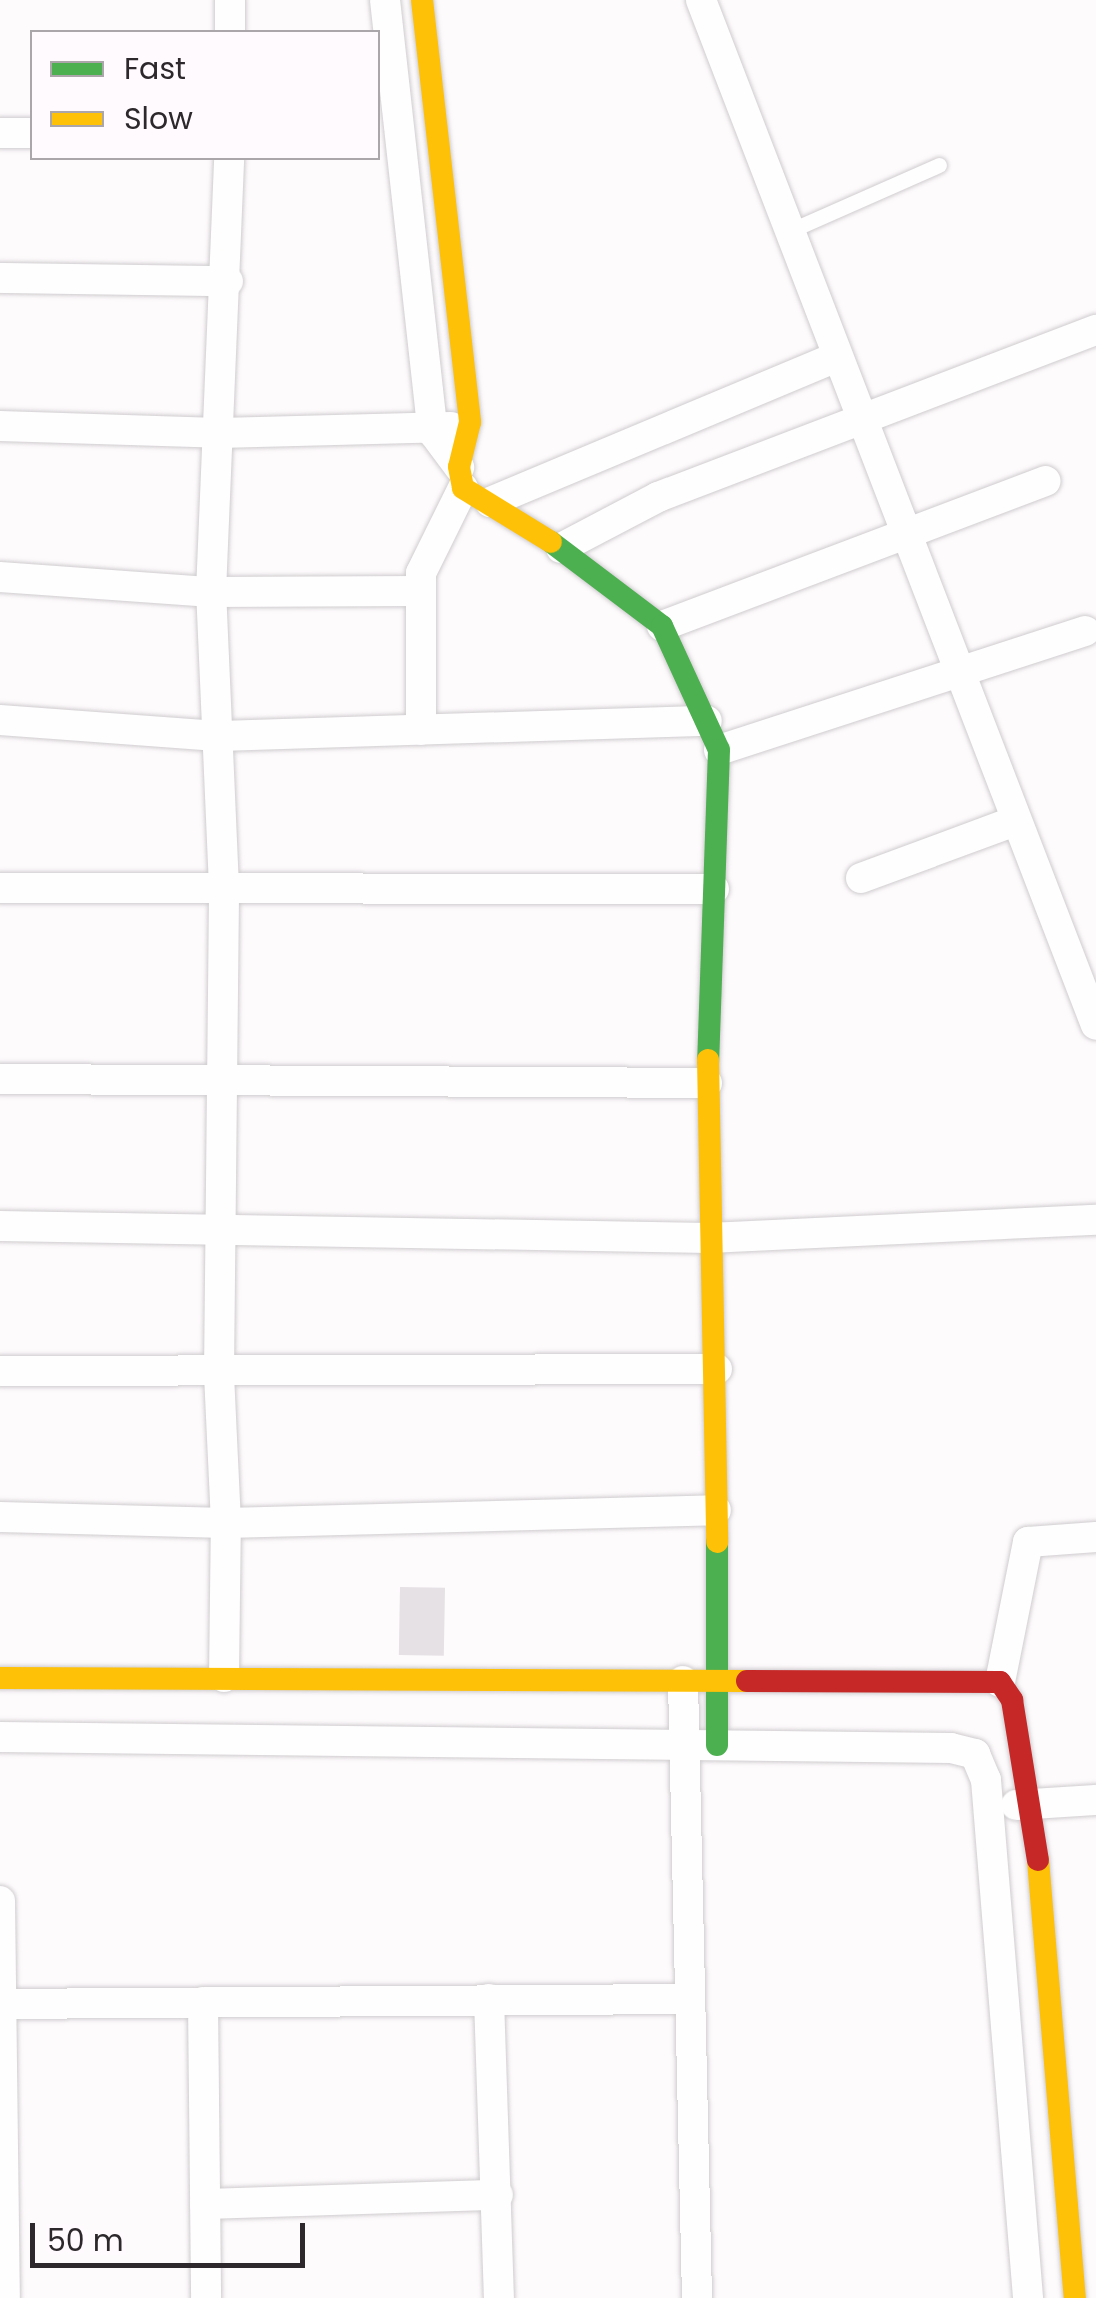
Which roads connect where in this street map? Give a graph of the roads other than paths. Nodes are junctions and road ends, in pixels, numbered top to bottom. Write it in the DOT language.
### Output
graph roads {
  1 [pos="230,0"];
  2 [pos="384,0"];
  3 [pos="422,0"];
  4 [pos="700,0"];
  5 [pos="230,30"];
  6 [pos="0,133"];
  7 [pos="30,133"];
  8 [pos="229,160"];
  9 [pos="939,165"];
  10 [pos="438,176"];
  11 [pos="404,179"];
  12 [pos="788,232"];
  13 [pos="0,278"];
  14 [pos="228,281"];
  15 [pos="1096,330"];
  16 [pos="835,358"];
  17 [pos="470,422"];
  18 [pos="859,422"];
  19 [pos="0,426"];
  20 [pos="433,432"];
  21 [pos="219,433"];
  22 [pos="461,478"];
  23 [pos="1045,481"];
  24 [pos="490,502"];
  25 [pos="903,535"];
  26 [pos="561,548"];
  27 [pos="0,577"];
  28 [pos="419,590"];
  29 [pos="212,592"];
  30 [pos="662,626"];
  31 [pos="1084,631"];
  32 [pos="958,673"];
  33 [pos="0,720"];
  34 [pos="706,721"];
  35 [pos="421,730"];
  36 [pos="220,736"];
  37 [pos="719,750"];
  38 [pos="1016,821"];
  39 [pos="862,878"];
  40 [pos="224,887"];
  41 [pos="0,888"];
  42 [pos="714,888"];
  43 [pos="1096,1025"];
  44 [pos="0,1079"];
  45 [pos="707,1083"];
  46 [pos="224,1084"];
  47 [pos="1096,1220"];
  48 [pos="0,1226"];
  49 [pos="224,1231"];
  50 [pos="710,1238"];
  51 [pos="717,1369"];
  52 [pos="0,1371"];
  53 [pos="218,1373"];
  54 [pos="716,1510"];
  55 [pos="0,1517"];
  56 [pos="226,1523"];
  57 [pos="1096,1537"];
  58 [pos="224,1677"];
  59 [pos="0,1678"];
  60 [pos="683,1682"];
  61 [pos="716,1682"];
  62 [pos="1000,1682"];
  63 [pos="0,1737"];
  64 [pos="683,1744"];
  65 [pos="717,1745"];
  66 [pos="1096,1800"];
  67 [pos="1033,1804"];
  68 [pos="988,1807"];
  69 [pos="0,1902"];
  70 [pos="490,1999"];
  71 [pos="690,1999"];
  72 [pos="203,2002"];
  73 [pos="1,2004"];
  74 [pos="498,2195"];
  75 [pos="206,2204"];
  76 [pos="1083,2226"];
  77 [pos="5,2298"];
  78 [pos="206,2298"];
  79 [pos="499,2298"];
  80 [pos="696,2298"];
  81 [pos="1028,2298"];
  82 [pos="1075,2298"];
  1 -- 5 [label="street"];
  2 -- 11 [label="street"];
  3 -- 10 [label="street"];
  4 -- 12 [label="street"];
  6 -- 7 [label="street"];
  8 -- 14 [label="street"];
  9 -- 12 [label="lane"];
  10 -- 11 [label="street"];
  10 -- 17 [label="street"];
  11 -- 20 [label="street"];
  12 -- 16 [label="street"];
  13 -- 14 [label="street"];
  14 -- 21 [label="street"];
  15 -- 18 [label="street"];
  16 -- 18 [label="street"];
  16 -- 24 [label="street"];
  17 -- 20 [label="street"];
  17 -- 22 [label="street"];
  18 -- 25 [label="street"];
  18 -- 26 [label="street"];
  19 -- 21 [label="street"];
  20 -- 21 [label="street"];
  20 -- 22 [label="street"];
  21 -- 29 [label="street"];
  22 -- 24 [label="street"];
  22 -- 28 [label="street"];
  23 -- 25 [label="street"];
  24 -- 26 [label="street"];
  25 -- 30 [label="street"];
  25 -- 32 [label="street"];
  26 -- 30 [label="street"];
  27 -- 29 [label="street"];
  28 -- 29 [label="street"];
  28 -- 35 [label="street"];
  29 -- 36 [label="street"];
  30 -- 34 [label="street"];
  31 -- 32 [label="street"];
  32 -- 37 [label="street"];
  32 -- 38 [label="street"];
  33 -- 36 [label="street"];
  34 -- 35 [label="street"];
  34 -- 37 [label="street"];
  35 -- 36 [label="street"];
  36 -- 40 [label="street"];
  37 -- 42 [label="street"];
  38 -- 39 [label="street"];
  38 -- 43 [label="street"];
  40 -- 41 [label="street"];
  40 -- 42 [label="street"];
  40 -- 46 [label="street"];
  42 -- 45 [label="street"];
  44 -- 46 [label="street"];
  45 -- 46 [label="street"];
  45 -- 50 [label="street"];
  46 -- 49 [label="street"];
  47 -- 50 [label="street"];
  48 -- 49 [label="street"];
  49 -- 50 [label="street"];
  49 -- 53 [label="street"];
  50 -- 51 [label="street"];
  51 -- 53 [label="street"];
  51 -- 54 [label="street"];
  52 -- 53 [label="street"];
  53 -- 56 [label="street"];
  54 -- 56 [label="street"];
  54 -- 61 [label="street"];
  55 -- 56 [label="street"];
  56 -- 58 [label="street"];
  57 -- 62 [label="street"];
  58 -- 59 [label="street"];
  58 -- 60 [label="street"];
  60 -- 61 [label="street"];
  60 -- 64 [label="street"];
  61 -- 62 [label="street"];
  61 -- 65 [label="street"];
  62 -- 67 [label="street"];
  63 -- 64 [label="street"];
  64 -- 65 [label="street"];
  64 -- 71 [label="street"];
  65 -- 68 [label="street"];
  66 -- 67 [label="street"];
  67 -- 68 [label="street"];
  67 -- 76 [label="street"];
  68 -- 81 [label="street"];
  69 -- 73 [label="street"];
  70 -- 71 [label="street"];
  70 -- 72 [label="street"];
  70 -- 74 [label="street"];
  71 -- 80 [label="street"];
  72 -- 73 [label="street"];
  72 -- 75 [label="street"];
  73 -- 77 [label="street"];
  74 -- 75 [label="street"];
  74 -- 79 [label="street"];
  75 -- 78 [label="street"];
  76 -- 82 [label="street"];
}
